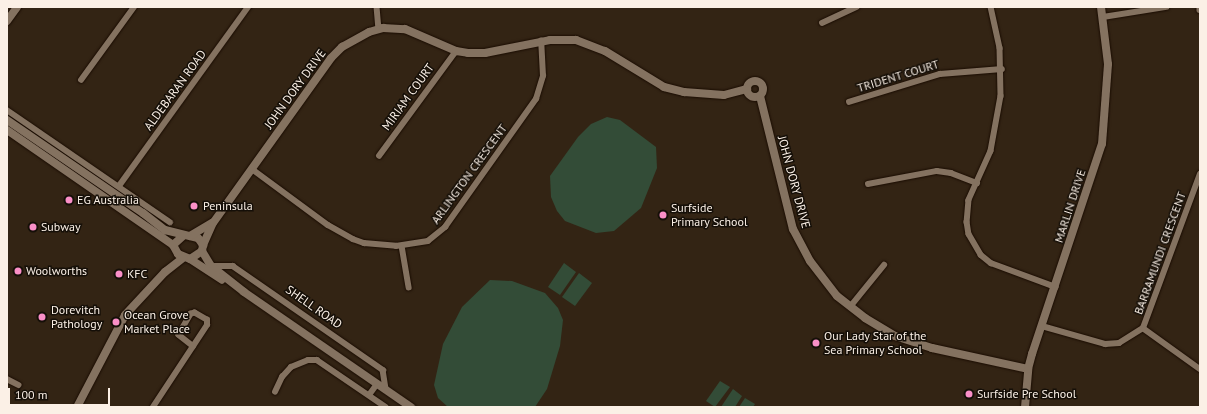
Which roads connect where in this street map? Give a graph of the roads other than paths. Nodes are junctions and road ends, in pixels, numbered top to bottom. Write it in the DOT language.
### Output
graph roads {
  1 [pos="17,7"];
  2 [pos="134,7"];
  3 [pos="248,7"];
  4 [pos="377,7"];
  5 [pos="857,7"];
  6 [pos="991,7"];
  7 [pos="1101,7"];
  8 [pos="1166,7"];
  9 [pos="1104,17"];
  10 [pos="7,21"];
  11 [pos="822,23"];
  12 [pos="379,29"];
  13 [pos="541,41"];
  14 [pos="456,51"];
  15 [pos="1002,69"];
  16 [pos="81,80"];
  17 [pos="747,89"];
  18 [pos="760,96"];
  19 [pos="849,102"];
  20 [pos="7,110"];
  21 [pos="7,120"];
  22 [pos="7,130"];
  23 [pos="52,156"];
  24 [pos="379,156"];
  25 [pos="252,168"];
  26 [pos="1200,174"];
  27 [pos="977,183"];
  28 [pos="868,184"];
  29 [pos="119,186"];
  30 [pos="170,222"];
  31 [pos="213,223"];
  32 [pos="186,236"];
  33 [pos="402,246"];
  34 [pos="174,248"];
  35 [pos="202,248"];
  36 [pos="187,258"];
  37 [pos="884,265"];
  38 [pos="211,266"];
  39 [pos="166,272"];
  40 [pos="409,287"];
  41 [pos="1056,287"];
  42 [pos="244,292"];
  43 [pos="850,307"];
  44 [pos="1042,326"];
  45 [pos="1143,328"];
  46 [pos="193,346"];
  47 [pos="1028,369"];
  48 [pos="1200,369"];
  49 [pos="7,379"];
  50 [pos="377,384"];
  51 [pos="19,386"];
  52 [pos="386,390"];
  53 [pos="275,392"];
  54 [pos="369,395"];
  55 [pos="77,407"];
  56 [pos="153,407"];
  57 [pos="386,407"];
  58 [pos="411,407"];
  59 [pos="1025,407"];
  1 -- 10 [label="street"];
  2 -- 16 [label="street"];
  3 -- 29 [label="street, ALDEBARAN ROAD"];
  4 -- 12 [label="street"];
  5 -- 11 [label="street"];
  6 -- 15 [label="street"];
  7 -- 9 [label="street, MARLIN DRIVE"];
  8 -- 9 [label="street"];
  9 -- 41 [label="street, MARLIN DRIVE"];
  12 -- 14 [label="street, JOHN DORY DRIVE"];
  12 -- 25 [label="street, JOHN DORY DRIVE"];
  13 -- 14 [label="street, JOHN DORY DRIVE"];
  13 -- 17 [label="street, JOHN DORY DRIVE"];
  13 -- 33 [label="street, ARLINGTON CRESCENT"];
  14 -- 24 [label="street, MIRIAM COURT"];
  15 -- 19 [label="street, TRIDENT COURT"];
  15 -- 27 [label="street"];
  17 -- 18 [label="street"];
  17 -- 18 [label="street"];
  18 -- 43 [label="street, JOHN DORY DRIVE"];
  20 -- 29 [label="street"];
  21 -- 23 [label="street"];
  22 -- 23 [label="street"];
  23 -- 32 [label="street"];
  23 -- 34 [label="street"];
  25 -- 31 [label="street, JOHN DORY DRIVE"];
  25 -- 33 [label="street, ARLINGTON CRESCENT"];
  26 -- 45 [label="street, BARRAMUNDI CRESCENT"];
  27 -- 28 [label="street"];
  27 -- 41 [label="street"];
  29 -- 30 [label="street"];
  31 -- 32 [label="street, JOHN DORY DRIVE"];
  31 -- 35 [label="street, JOHN DORY DRIVE"];
  32 -- 34 [label="street, JOHN DORY DRIVE"];
  32 -- 35 [label="street"];
  33 -- 40 [label="street"];
  34 -- 36 [label="street"];
  34 -- 39 [label="street"];
  35 -- 36 [label="street"];
  35 -- 38 [label="street"];
  36 -- 39 [label="street"];
  36 -- 42 [label="street"];
  37 -- 43 [label="street"];
  38 -- 42 [label="street"];
  38 -- 52 [label="street, SHELL ROAD"];
  39 -- 55 [label="street"];
  41 -- 44 [label="street, MARLIN DRIVE"];
  42 -- 50 [label="street"];
  43 -- 47 [label="street, JOHN DORY DRIVE"];
  44 -- 45 [label="street, BARRAMUNDI CRESCENT"];
  44 -- 47 [label="street, MARLIN DRIVE"];
  45 -- 48 [label="street"];
  46 -- 46 [label="street"];
  46 -- 56 [label="street"];
  47 -- 59 [label="street, MARLIN DRIVE"];
  49 -- 51 [label="street"];
  50 -- 52 [label="street"];
  50 -- 54 [label="street"];
  52 -- 58 [label="street"];
  53 -- 54 [label="street"];
  54 -- 57 [label="street"];
}
